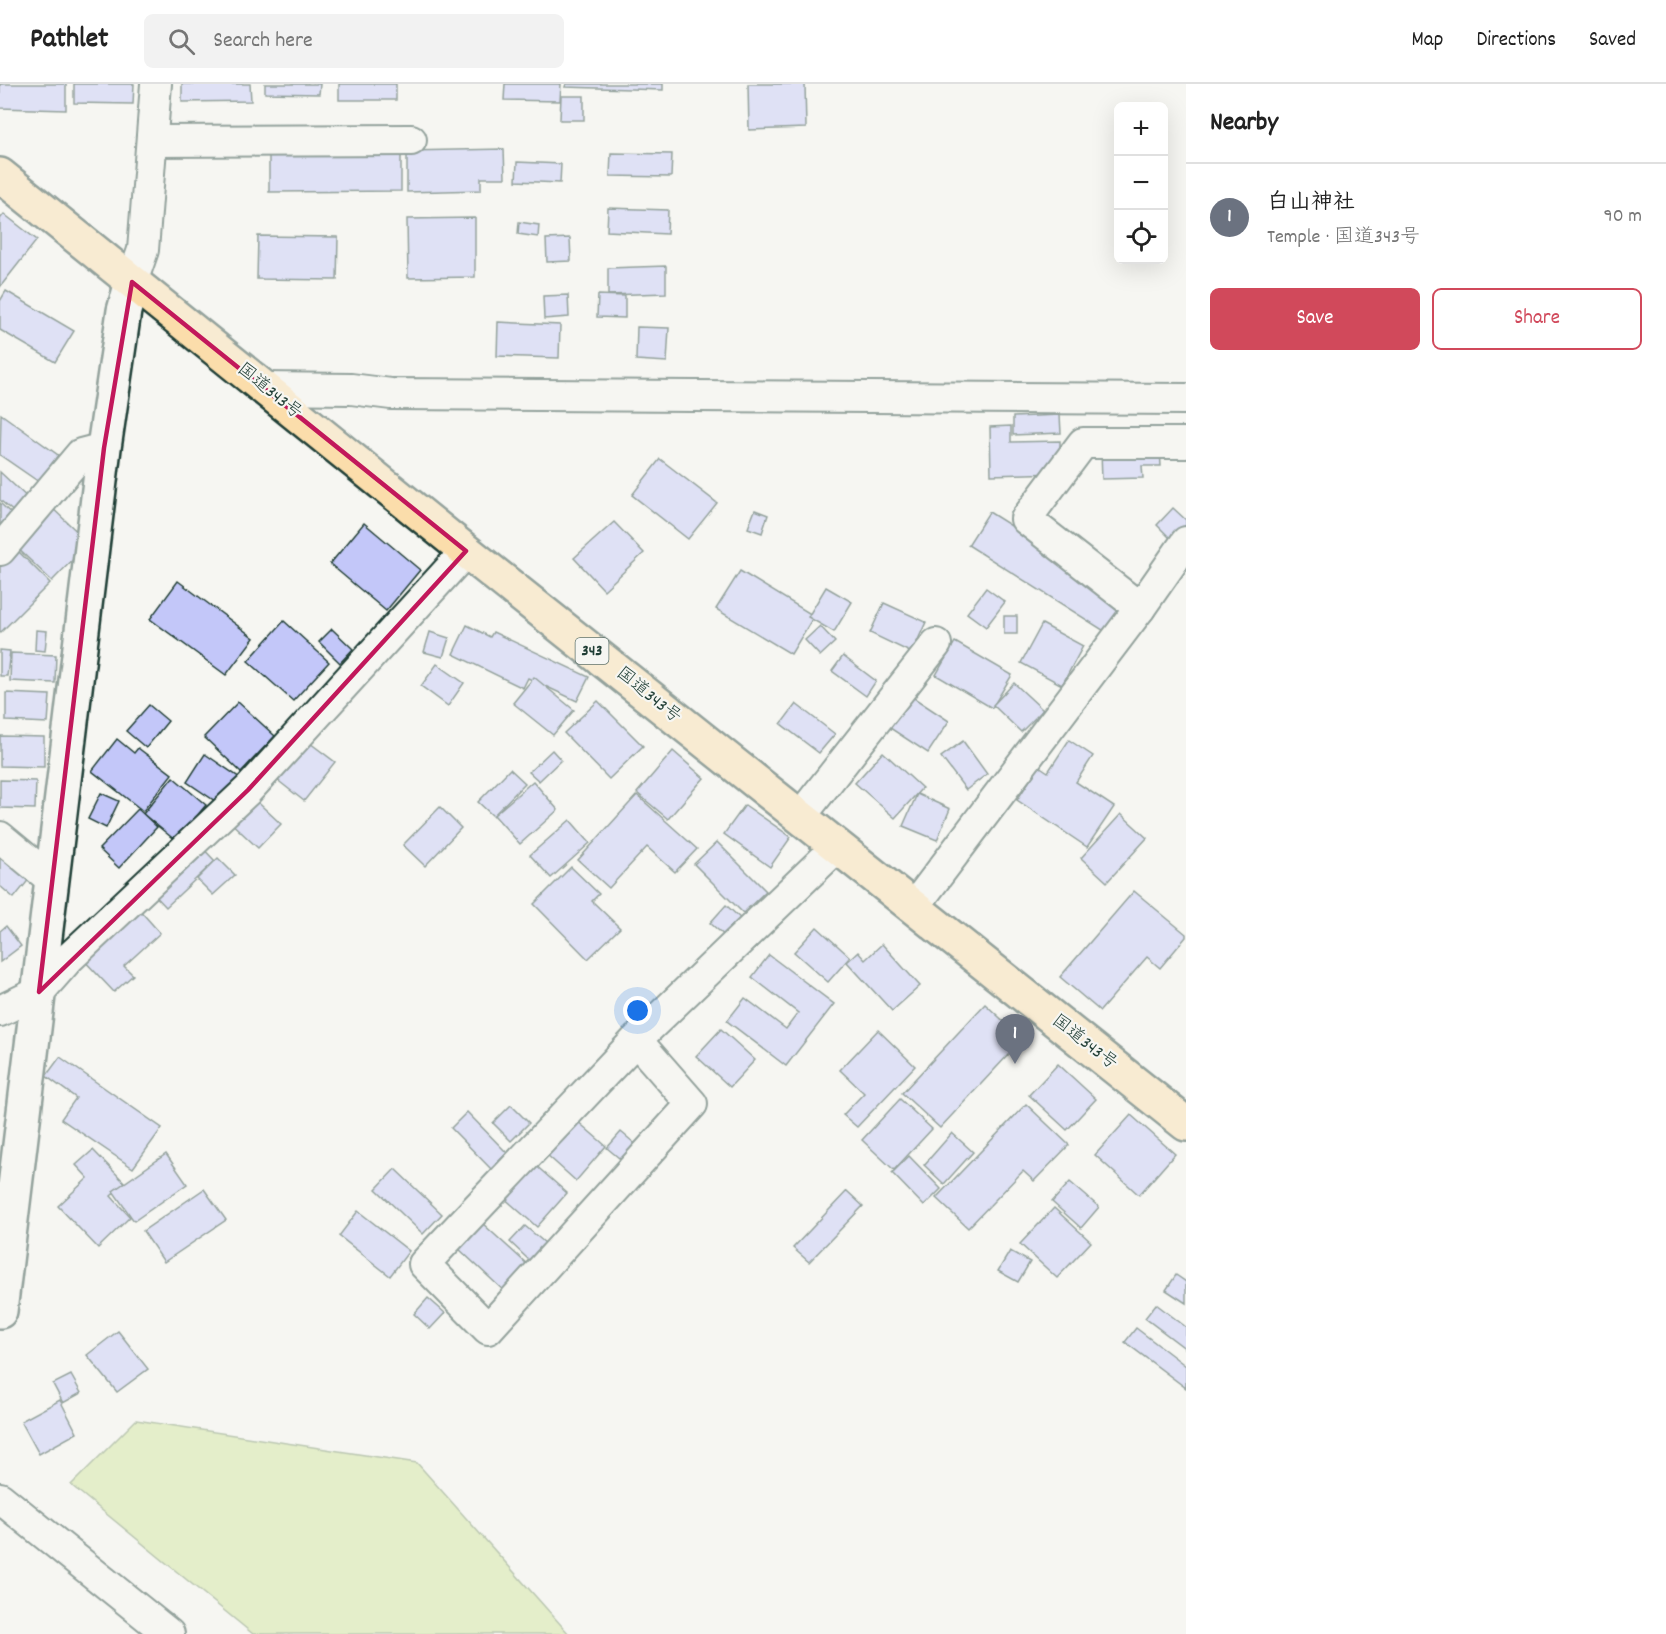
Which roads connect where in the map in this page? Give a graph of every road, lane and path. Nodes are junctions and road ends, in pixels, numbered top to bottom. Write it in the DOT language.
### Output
graph roads {
  1 [pos="156,84"];
  2 [pos="411,140"];
  3 [pos="152,141"];
  4 [pos="0,175"];
  5 [pos="132,282"];
  6 [pos="264,388"];
  7 [pos="1186,399"];
  8 [pos="1186,443"];
  9 [pos="104,448"];
  10 [pos="1186,542"];
  11 [pos="0,550"];
  12 [pos="466,551"];
  13 [pos="1140,608"];
  14 [pos="936,644"];
  15 [pos="800,817"];
  16 [pos="0,837"];
  17 [pos="837,847"];
  18 [pos="52,880"];
  19 [pos="913,908"];
  20 [pos="39,992"];
  21 [pos="0,1011"];
  22 [pos="636,1040"];
  23 [pos="1186,1124"];
  24 [pos="0,1311"];
  25 [pos="0,1498"];
  26 [pos="169,1634"];
  1 -- 3 [label="street"];
  2 -- 3 [label="street"];
  3 -- 5 [label="street"];
  4 -- 5 [label="highway, 国道343号 / 343"];
  5 -- 6 [label="highway, 国道343号 / 343"];
  5 -- 9 [label="street"];
  6 -- 7 [label="street"];
  6 -- 12 [label="highway, 国道343号 / 343"];
  8 -- 13 [label="street"];
  9 -- 11 [label="street"];
  9 -- 18 [label="street"];
  10 -- 13 [label="street"];
  12 -- 15 [label="highway, 国道343号 / 343"];
  12 -- 20 [label="street"];
  13 -- 19 [label="street"];
  14 -- 15 [label="street"];
  15 -- 17 [label="highway, 国道343号 / 343"];
  16 -- 18 [label="street"];
  17 -- 19 [label="highway, 国道343号 / 343"];
  17 -- 22 [label="street"];
  18 -- 20 [label="street"];
  19 -- 23 [label="highway, 国道343号 / 343"];
  20 -- 21 [label="street"];
  20 -- 24 [label="street"];
  22 -- 22 [label="street"];
  25 -- 26 [label="street"];
}
